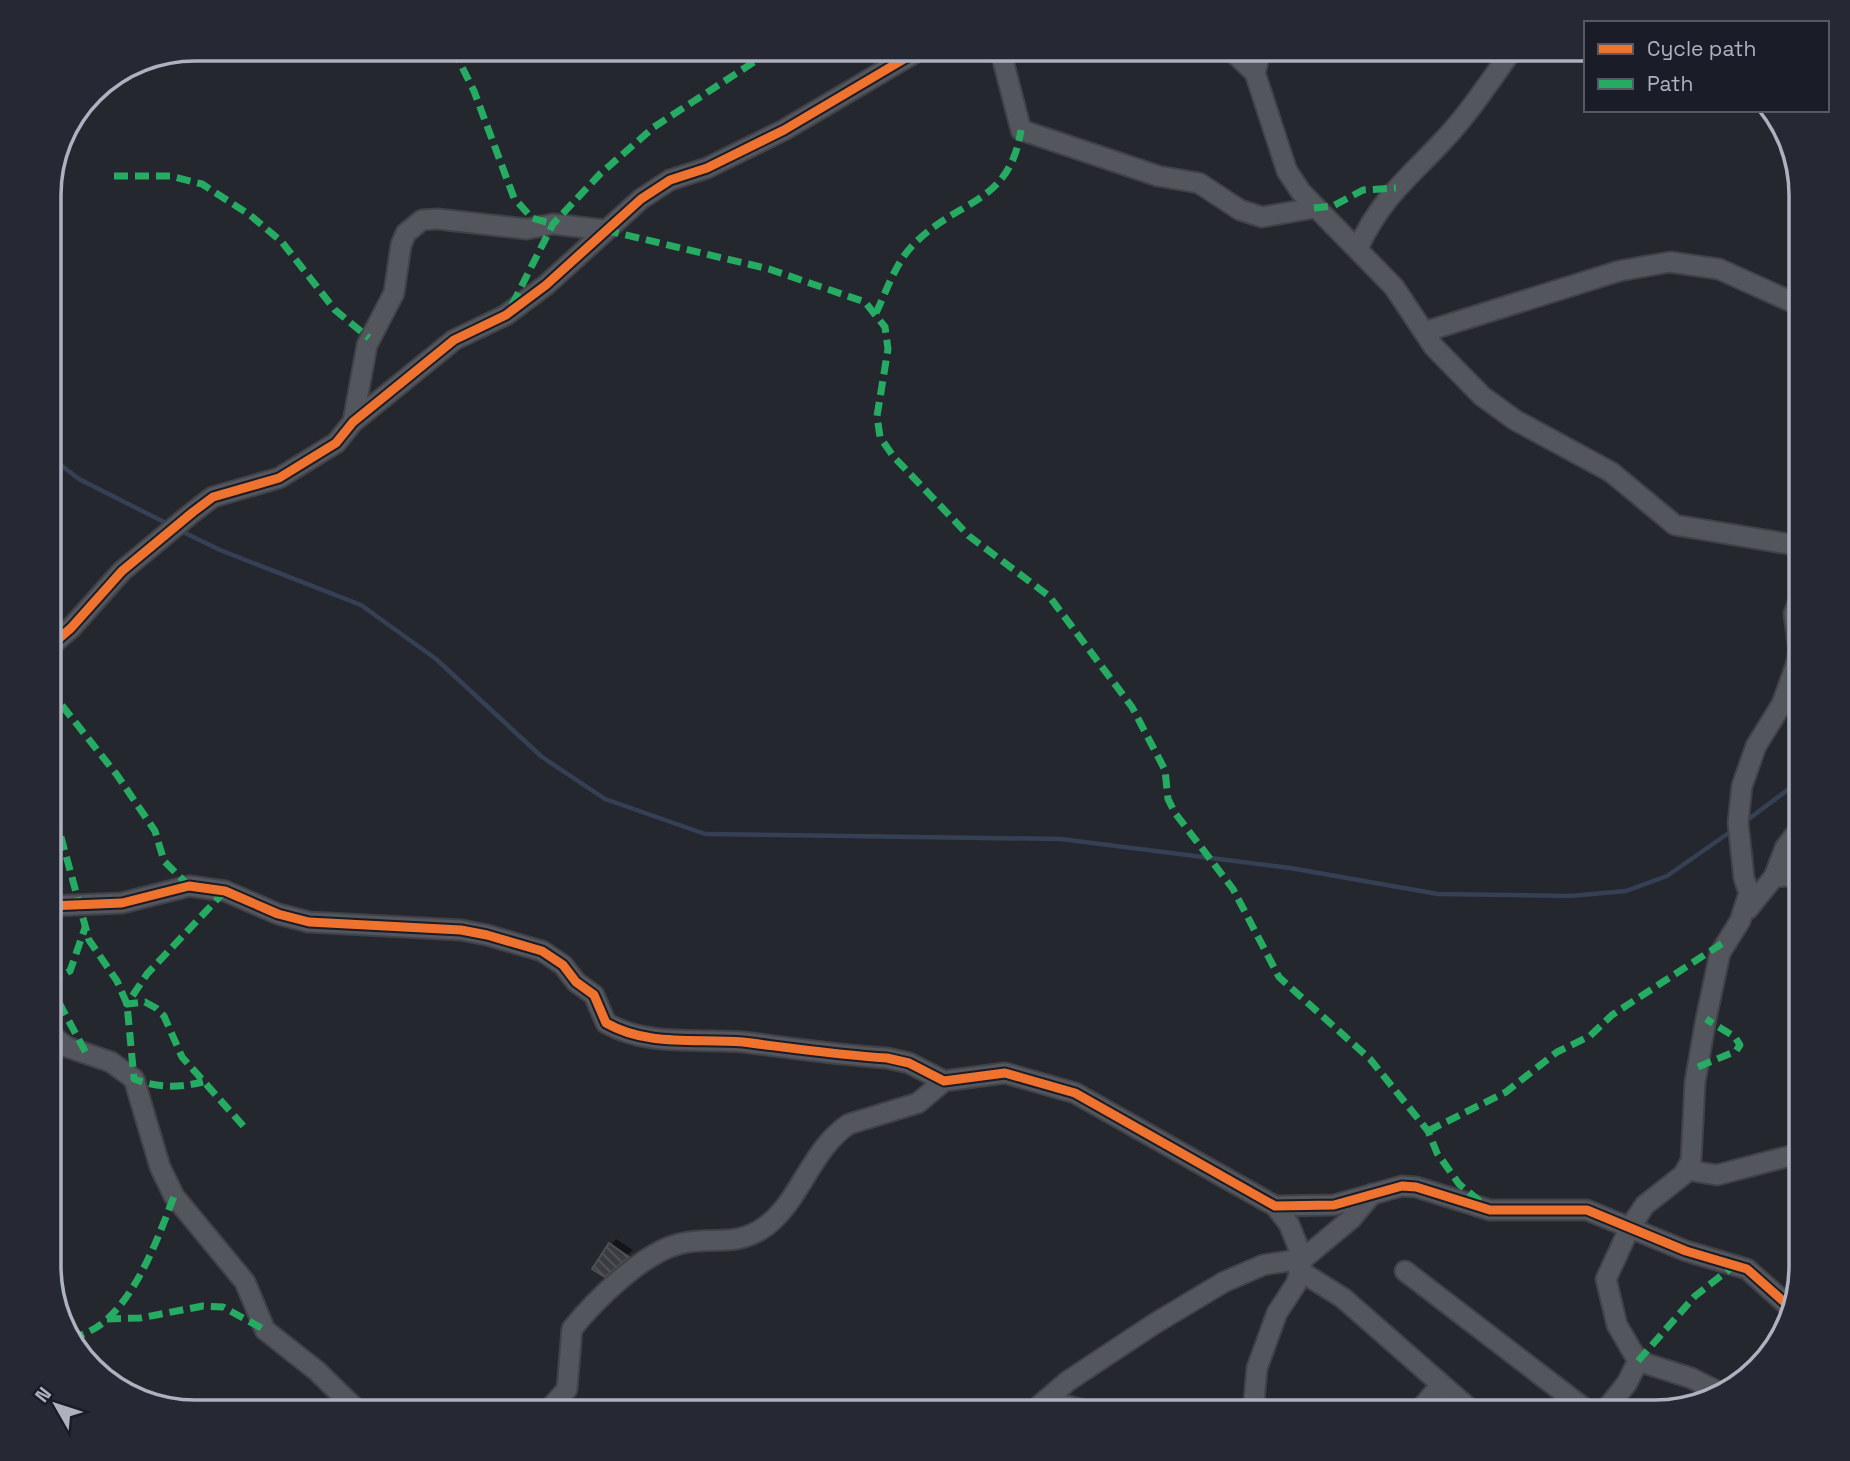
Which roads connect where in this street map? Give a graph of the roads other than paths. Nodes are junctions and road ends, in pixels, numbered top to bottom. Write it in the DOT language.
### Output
graph roads {
  1 [pos="1003,61"];
  2 [pos="1243,61"];
  3 [pos="1258,61"];
  4 [pos="1505,61"];
  5 [pos="899,62"];
  6 [pos="1255,73"];
  7 [pos="1314,208"];
  8 [pos="605,230"];
  9 [pos="1358,248"];
  10 [pos="1789,301"];
  11 [pos="1424,332"];
  12 [pos="353,422"];
  13 [pos="1789,544"];
  14 [pos="62,636"];
  15 [pos="1789,684"];
  16 [pos="1789,842"];
  17 [pos="1789,876"];
  18 [pos="1774,877"];
  19 [pos="62,905"];
  20 [pos="1741,921"];
  21 [pos="62,1043"];
  22 [pos="944,1081"];
  23 [pos="1789,1156"];
  24 [pos="1687,1170"];
  25 [pos="1372,1194"];
  26 [pos="1275,1206"];
  27 [pos="1630,1227"];
  28 [pos="1302,1265"];
  29 [pos="1405,1271"];
  30 [pos="1784,1301"];
  31 [pos="1638,1361"];
  32 [pos="1440,1386"];
  33 [pos="1710,1388"];
  34 [pos="347,1400"];
  35 [pos="557,1400"];
  36 [pos="1046,1400"];
  37 [pos="1254,1400"];
  38 [pos="1428,1400"];
  39 [pos="1458,1400"];
  40 [pos="1573,1400"];
  41 [pos="1614,1400"];
  1 -- 7 [label="street"];
  2 -- 6 [label="street"];
  3 -- 6 [label="street"];
  4 -- 9 [label="street"];
  5 -- 8 [label="street"];
  6 -- 7 [label="street"];
  7 -- 9 [label="street"];
  8 -- 12 [label="street"];
  8 -- 12 [label="street"];
  9 -- 11 [label="street"];
  10 -- 11 [label="street"];
  11 -- 13 [label="street"];
  12 -- 14 [label="street"];
  15 -- 20 [label="street"];
  16 -- 18 [label="street"];
  17 -- 18 [label="street"];
  18 -- 20 [label="street"];
  19 -- 22 [label="street"];
  20 -- 24 [label="street"];
  21 -- 34 [label="street"];
  22 -- 26 [label="street"];
  22 -- 35 [label="street"];
  23 -- 24 [label="street"];
  24 -- 27 [label="street"];
  25 -- 26 [label="street"];
  25 -- 27 [label="street"];
  25 -- 28 [label="street"];
  26 -- 28 [label="street"];
  27 -- 30 [label="street"];
  27 -- 31 [label="street"];
  28 -- 32 [label="street"];
  28 -- 36 [label="street"];
  28 -- 37 [label="street"];
  29 -- 40 [label="street"];
  31 -- 33 [label="street"];
  31 -- 41 [label="street"];
  32 -- 38 [label="street"];
  32 -- 39 [label="street"];
}
